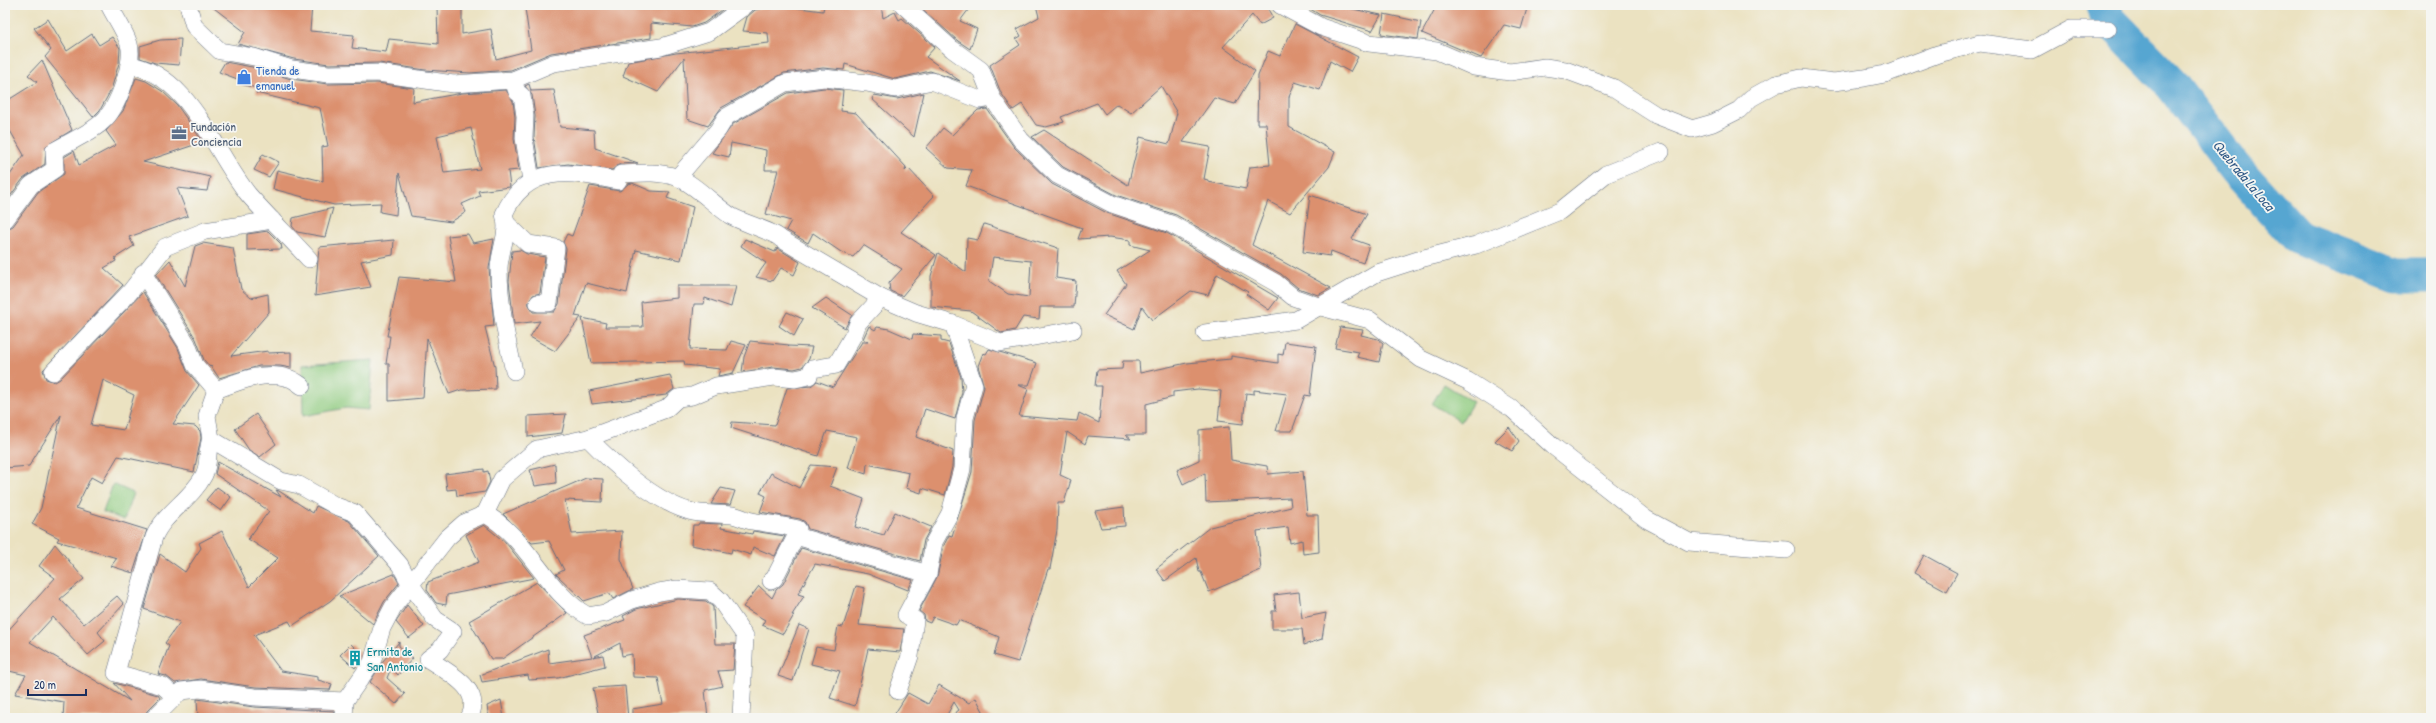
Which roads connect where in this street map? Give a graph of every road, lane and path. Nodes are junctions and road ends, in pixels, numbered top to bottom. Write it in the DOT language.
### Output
graph roads {
  1 [pos="109,5"];
  2 [pos="188,5"];
  3 [pos="746,5"];
  4 [pos="903,5"];
  5 [pos="1280,5"];
  6 [pos="2108,29"];
  7 [pos="129,65"];
  8 [pos="513,80"];
  9 [pos="992,98"];
  10 [pos="1661,152"];
  11 [pos="678,177"];
  12 [pos="531,180"];
  13 [pos="5,220"];
  14 [pos="272,220"];
  15 [pos="507,224"];
  16 [pos="309,259"];
  17 [pos="143,273"];
  18 [pos="881,298"];
  19 [pos="538,303"];
  20 [pos="1321,307"];
  21 [pos="954,324"];
  22 [pos="1073,330"];
  23 [pos="1205,333"];
  24 [pos="514,371"];
  25 [pos="53,372"];
  26 [pos="302,386"];
  27 [pos="216,390"];
  28 [pos="588,438"];
  29 [pos="211,439"];
  30 [pos="485,514"];
  31 [pos="796,536"];
  32 [pos="1786,550"];
  33 [pos="928,574"];
  34 [pos="771,581"];
  35 [pos="411,585"];
  36 [pos="898,691"];
  37 [pos="175,697"];
  38 [pos="345,701"];
  39 [pos="154,718"];
  40 [pos="344,718"];
  41 [pos="469,718"];
  42 [pos="741,718"];
  1 -- 7 [label="street"];
  2 -- 8 [label="street"];
  3 -- 8 [label="street"];
  4 -- 9 [label="street"];
  5 -- 6 [label="street"];
  7 -- 13 [label="street"];
  7 -- 14 [label="street"];
  8 -- 12 [label="street"];
  9 -- 11 [label="street"];
  9 -- 20 [label="street"];
  10 -- 20 [label="street"];
  11 -- 12 [label="street"];
  11 -- 18 [label="street"];
  12 -- 15 [label="street"];
  14 -- 16 [label="street"];
  14 -- 17 [label="street"];
  15 -- 19 [label="street"];
  15 -- 24 [label="street"];
  17 -- 25 [label="street"];
  17 -- 27 [label="street"];
  18 -- 21 [label="street"];
  18 -- 28 [label="street"];
  20 -- 23 [label="street"];
  20 -- 32 [label="street"];
  21 -- 22 [label="street"];
  21 -- 33 [label="street"];
  26 -- 27 [label="street"];
  27 -- 29 [label="street"];
  28 -- 30 [label="street"];
  28 -- 31 [label="street"];
  29 -- 35 [label="street"];
  29 -- 37 [label="street"];
  30 -- 35 [label="street"];
  30 -- 42 [label="street"];
  31 -- 33 [label="street"];
  31 -- 34 [label="street"];
  33 -- 36 [label="street"];
  35 -- 38 [label="street"];
  35 -- 41 [label="street"];
  37 -- 38 [label="street"];
  37 -- 39 [label="street"];
  38 -- 40 [label="street"];
}
